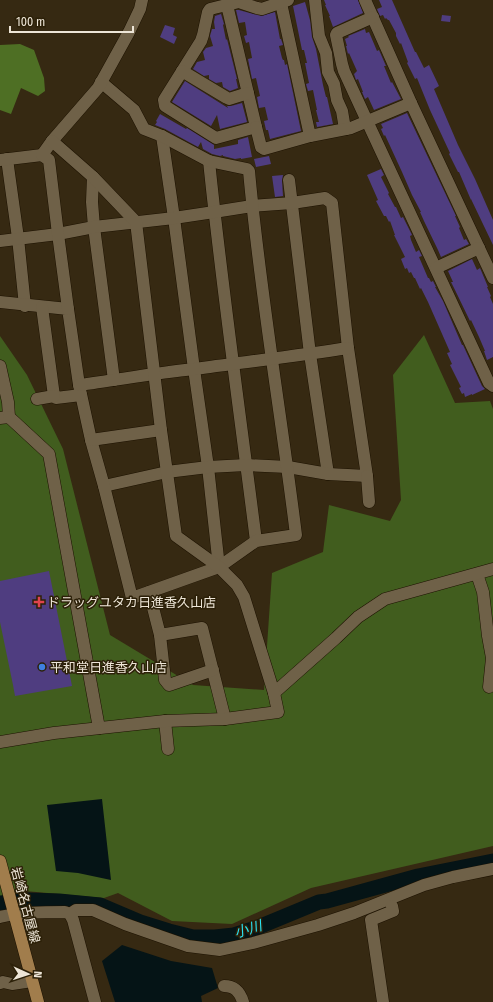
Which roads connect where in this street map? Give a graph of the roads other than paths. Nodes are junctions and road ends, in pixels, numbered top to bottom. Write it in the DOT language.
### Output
graph roads {
  1 [pos="142,0"];
  2 [pos="316,0"];
  3 [pos="365,0"];
  4 [pos="284,2"];
  5 [pos="227,5"];
  6 [pos="372,17"];
  7 [pos="182,71"];
  8 [pos="347,77"];
  9 [pos="101,82"];
  10 [pos="334,84"];
  11 [pos="248,93"];
  12 [pos="411,103"];
  13 [pos="367,122"];
  14 [pos="256,126"];
  15 [pos="346,129"];
  16 [pos="162,136"];
  17 [pos="310,136"];
  18 [pos="52,141"];
  19 [pos="42,155"];
  20 [pos="4,160"];
  21 [pos="209,161"];
  22 [pos="93,177"];
  23 [pos="289,180"];
  24 [pos="292,203"];
  25 [pos="252,206"];
  26 [pos="214,212"];
  27 [pos="174,218"];
  28 [pos="136,222"];
  29 [pos="94,227"];
  30 [pos="58,234"];
  31 [pos="18,238"];
  32 [pos="0,241"];
  33 [pos="479,248"];
  34 [pos="436,268"];
  35 [pos="493,278"];
  36 [pos="0,302"];
  37 [pos="25,306"];
  38 [pos="42,307"];
  39 [pos="68,310"];
  40 [pos="348,348"];
  41 [pos="310,354"];
  42 [pos="271,358"];
  43 [pos="233,364"];
  44 [pos="0,366"];
  45 [pos="194,368"];
  46 [pos="154,374"];
  47 [pos="114,380"];
  48 [pos="493,386"];
  49 [pos="80,390"];
  50 [pos="54,396"];
  51 [pos="37,399"];
  52 [pos="5,418"];
  53 [pos="161,430"];
  54 [pos="91,440"];
  55 [pos="246,465"];
  56 [pos="208,467"];
  57 [pos="288,467"];
  58 [pos="167,472"];
  59 [pos="328,474"];
  60 [pos="367,476"];
  61 [pos="104,486"];
  62 [pos="369,502"];
  63 [pos="256,541"];
  64 [pos="219,567"];
  65 [pos="493,569"];
  66 [pos="477,574"];
  67 [pos="149,592"];
  68 [pos="160,635"];
  69 [pos="490,635"];
  70 [pos="214,670"];
  71 [pos="489,687"];
  72 [pos="274,693"];
  73 [pos="225,719"];
  74 [pos="165,721"];
  75 [pos="99,728"];
  76 [pos="0,742"];
  77 [pos="168,749"];
  78 [pos="0,861"];
  79 [pos="493,869"];
  80 [pos="392,906"];
  81 [pos="13,910"];
  82 [pos="70,914"];
  83 [pos="0,917"];
  84 [pos="32,981"];
  85 [pos="0,983"];
  86 [pos="224,986"];
  87 [pos="38,1002"];
  88 [pos="95,1002"];
  89 [pos="243,1002"];
  90 [pos="383,1002"];
  1 -- 9 [label="street"];
  2 -- 10 [label="street"];
  3 -- 6 [label="street"];
  4 -- 5 [label="street"];
  4 -- 17 [label="street"];
  5 -- 7 [label="street"];
  5 -- 11 [label="street"];
  6 -- 8 [label="street"];
  6 -- 12 [label="street"];
  7 -- 11 [label="street"];
  7 -- 14 [label="street"];
  8 -- 10 [label="street"];
  8 -- 13 [label="street"];
  9 -- 16 [label="street"];
  9 -- 18 [label="street"];
  10 -- 15 [label="street"];
  11 -- 14 [label="street"];
  12 -- 13 [label="street"];
  12 -- 33 [label="street"];
  13 -- 15 [label="street"];
  13 -- 34 [label="street"];
  14 -- 17 [label="street"];
  15 -- 17 [label="street"];
  16 -- 21 [label="street"];
  16 -- 27 [label="street"];
  18 -- 19 [label="street"];
  18 -- 22 [label="street"];
  19 -- 20 [label="street"];
  19 -- 30 [label="street"];
  20 -- 31 [label="street"];
  21 -- 25 [label="street"];
  21 -- 26 [label="street"];
  22 -- 28 [label="street"];
  22 -- 29 [label="street"];
  23 -- 24 [label="street"];
  24 -- 25 [label="street"];
  24 -- 40 [label="street"];
  24 -- 41 [label="street"];
  25 -- 26 [label="street"];
  25 -- 42 [label="street"];
  26 -- 27 [label="street"];
  26 -- 43 [label="street"];
  27 -- 28 [label="street"];
  27 -- 45 [label="street"];
  28 -- 29 [label="street"];
  28 -- 46 [label="street"];
  29 -- 30 [label="street"];
  29 -- 47 [label="street"];
  30 -- 31 [label="street"];
  30 -- 39 [label="street"];
  31 -- 32 [label="street"];
  31 -- 37 [label="street"];
  33 -- 34 [label="street"];
  33 -- 35 [label="street"];
  34 -- 48 [label="street"];
  36 -- 37 [label="street"];
  37 -- 38 [label="street"];
  38 -- 39 [label="street"];
  38 -- 50 [label="street"];
  39 -- 49 [label="street"];
  40 -- 41 [label="street"];
  40 -- 60 [label="street"];
  41 -- 42 [label="street"];
  41 -- 59 [label="street"];
  42 -- 43 [label="street"];
  42 -- 57 [label="street"];
  43 -- 45 [label="street"];
  43 -- 55 [label="street"];
  44 -- 52 [label="street"];
  45 -- 46 [label="street"];
  45 -- 56 [label="street"];
  46 -- 47 [label="street"];
  46 -- 53 [label="street"];
  47 -- 49 [label="street"];
  49 -- 50 [label="street"];
  49 -- 54 [label="street"];
  50 -- 51 [label="street"];
  52 -- 75 [label="street"];
  53 -- 54 [label="street"];
  53 -- 58 [label="street"];
  54 -- 61 [label="street"];
  55 -- 56 [label="street"];
  55 -- 57 [label="street"];
  55 -- 63 [label="street"];
  56 -- 58 [label="street"];
  56 -- 64 [label="street"];
  57 -- 59 [label="street"];
  57 -- 63 [label="street"];
  58 -- 61 [label="street"];
  58 -- 64 [label="street"];
  59 -- 60 [label="street"];
  60 -- 62 [label="street"];
  61 -- 67 [label="street"];
  63 -- 64 [label="street"];
  64 -- 67 [label="street"];
  64 -- 72 [label="street"];
  65 -- 66 [label="street"];
  66 -- 69 [label="street"];
  66 -- 72 [label="street"];
  67 -- 68 [label="street"];
  68 -- 70 [label="street"];
  68 -- 70 [label="street"];
  69 -- 71 [label="street"];
  70 -- 73 [label="street"];
  72 -- 73 [label="street"];
  73 -- 74 [label="street"];
  74 -- 75 [label="street"];
  74 -- 77 [label="street"];
  75 -- 76 [label="street"];
  78 -- 81 [label="main road, 岩崎名古屋線"];
  79 -- 82 [label="street"];
  80 -- 90 [label="street"];
  81 -- 82 [label="street"];
  81 -- 83 [label="street"];
  81 -- 84 [label="main road, 岩崎名古屋線"];
  82 -- 88 [label="street"];
  84 -- 85 [label="street"];
  84 -- 87 [label="main road, 岩崎名古屋線"];
  86 -- 89 [label="street"];
}
